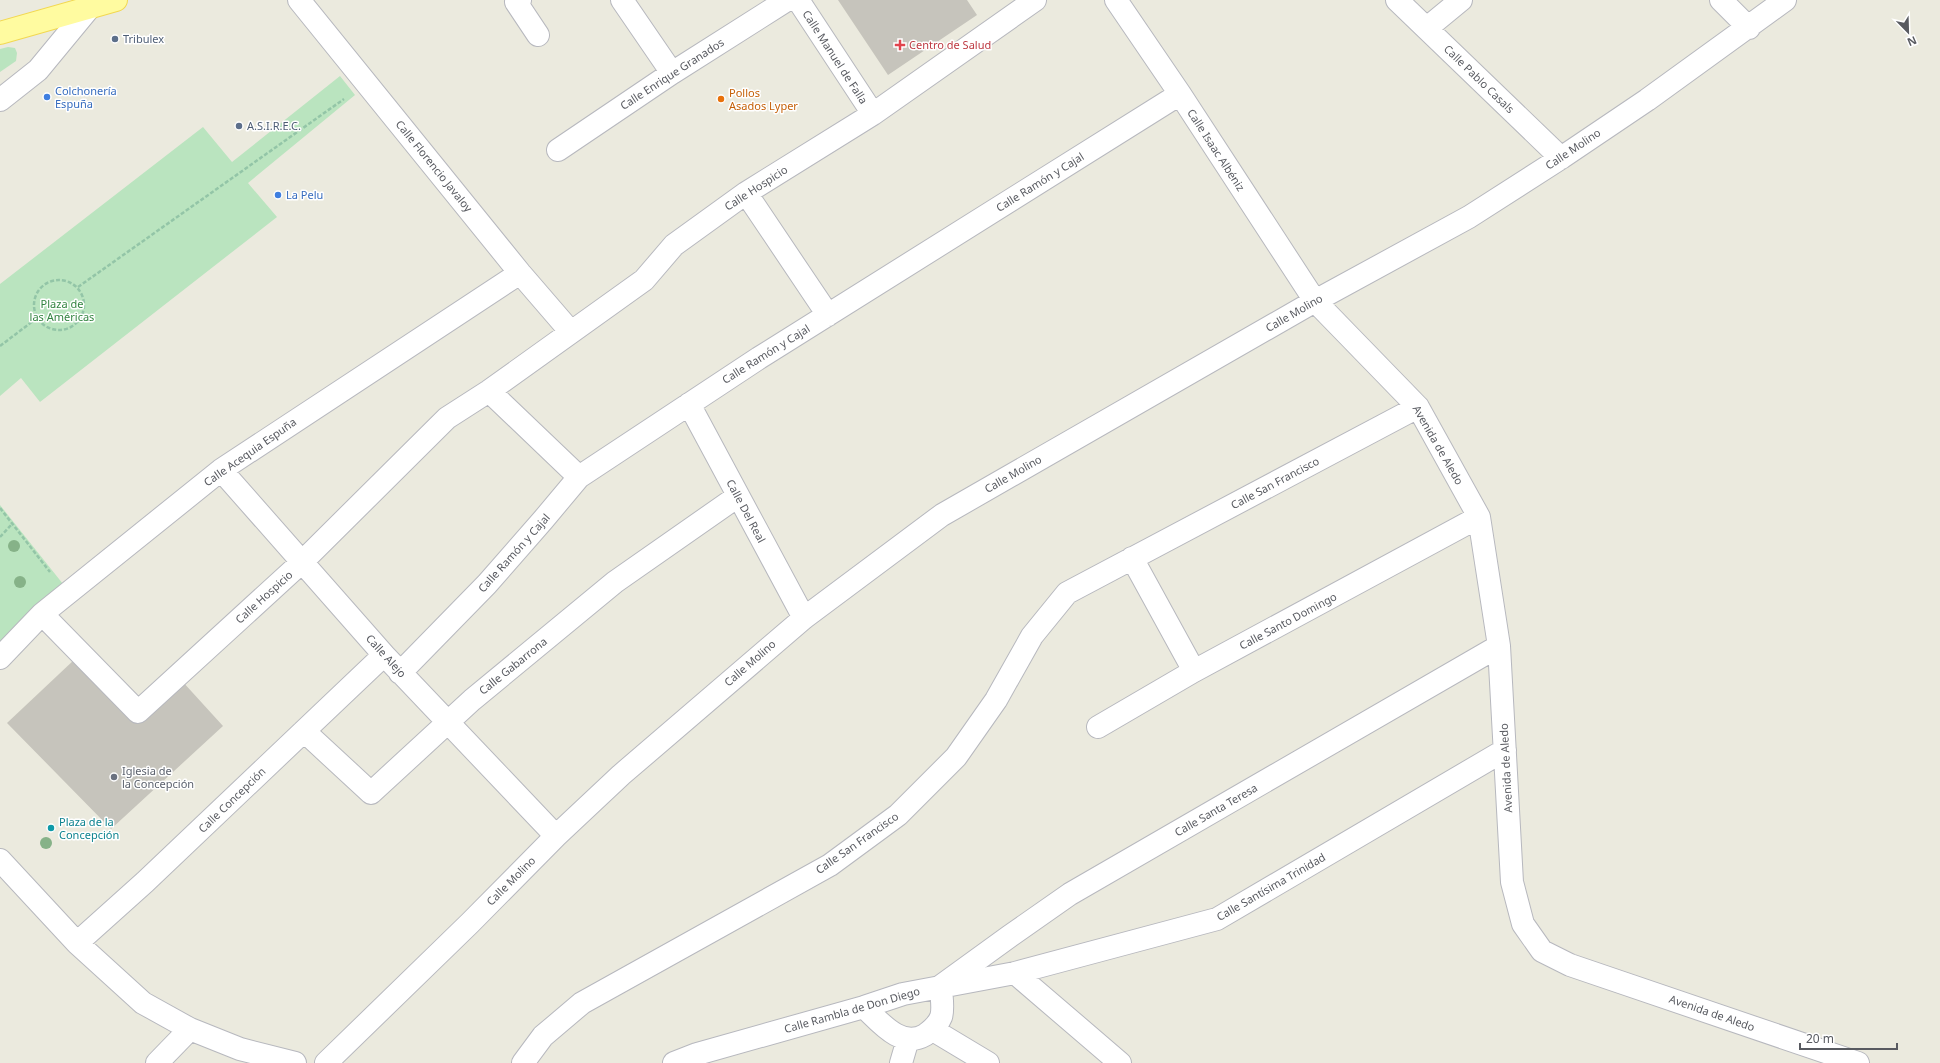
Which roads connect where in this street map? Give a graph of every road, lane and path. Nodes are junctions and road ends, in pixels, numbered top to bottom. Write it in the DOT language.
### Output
graph roads {
  1 [pos="116,0"];
  2 [pos="299,0"];
  3 [pos="520,0"];
  4 [pos="622,0"];
  5 [pos="787,0"];
  6 [pos="798,0"];
  7 [pos="1036,0"];
  8 [pos="1116,0"];
  9 [pos="1397,0"];
  10 [pos="1461,0"];
  11 [pos="1721,0"];
  12 [pos="1785,0"];
  13 [pos="90,7"];
  14 [pos="1427,28"];
  15 [pos="1749,28"];
  16 [pos="0,32"];
  17 [pos="538,35"];
  18 [pos="672,73"];
  19 [pos="366,84"];
  20 [pos="1180,94"];
  21 [pos="0,100"];
  22 [pos="873,114"];
  23 [pos="558,150"];
  24 [pos="1561,158"];
  25 [pos="746,193"];
  26 [pos="520,273"];
  27 [pos="78,287"];
  28 [pos="1315,300"];
  29 [pos="828,315"];
  30 [pos="37,318"];
  31 [pos="570,331"];
  32 [pos="0,346"];
  33 [pos="489,391"];
  34 [pos="689,404"];
  35 [pos="1418,407"];
  36 [pos="221,470"];
  37 [pos="579,477"];
  38 [pos="738,496"];
  39 [pos="0,508"];
  40 [pos="1479,517"];
  41 [pos="12,524"];
  42 [pos="0,537"];
  43 [pos="1132,558"];
  44 [pos="302,562"];
  45 [pos="67,594"];
  46 [pos="42,614"];
  47 [pos="804,618"];
  48 [pos="1498,646"];
  49 [pos="384,655"];
  50 [pos="0,658"];
  51 [pos="1194,671"];
  52 [pos="400,672"];
  53 [pos="448,722"];
  54 [pos="1098,727"];
  55 [pos="304,731"];
  56 [pos="1505,750"];
  57 [pos="556,836"];
  58 [pos="0,860"];
  59 [pos="77,943"];
  60 [pos="1015,973"];
  61 [pos="941,986"];
  62 [pos="864,1007"];
  63 [pos="190,1029"];
  64 [pos="933,1030"];
  65 [pos="908,1039"];
  66 [pos="696,1059"];
  67 [pos="285,1062"];
  68 [pos="157,1063"];
  69 [pos="326,1063"];
  70 [pos="523,1063"];
  71 [pos="674,1063"];
  72 [pos="901,1063"];
  73 [pos="988,1063"];
  74 [pos="1120,1063"];
  75 [pos="1858,1063"];
  1 -- 13 [label="main road"];
  2 -- 19 [label="street, Calle Florencio Javaloy"];
  3 -- 17 [label="street"];
  4 -- 18 [label="street"];
  5 -- 18 [label="street, Calle Enrique Granados"];
  6 -- 22 [label="street, Calle Manuel de Falla"];
  7 -- 22 [label="street, Calle Hospicio"];
  8 -- 20 [label="street, Calle Isaac Albéniz"];
  9 -- 14 [label="street, Calle Pablo Casals"];
  10 -- 14 [label="street"];
  11 -- 15 [label="street"];
  12 -- 15 [label="street, Calle Molino"];
  13 -- 16 [label="main road"];
  13 -- 21 [label="street"];
  14 -- 24 [label="street, Calle Pablo Casals"];
  15 -- 24 [label="street, Calle Molino"];
  18 -- 23 [label="street, Calle Enrique Granados"];
  19 -- 26 [label="street, Calle Florencio Javaloy"];
  19 -- 27 [label="path"];
  20 -- 28 [label="street, Calle Isaac Albéniz"];
  20 -- 29 [label="street, Calle Ramón y Cajal"];
  22 -- 25 [label="street, Calle Hospicio"];
  24 -- 28 [label="street, Calle Molino"];
  25 -- 29 [label="street"];
  25 -- 31 [label="street, Calle Hospicio"];
  26 -- 31 [label="street, Calle Florencio Javaloy"];
  26 -- 36 [label="street, Calle Acequia Espuña"];
  27 -- 30 [label="path"];
  27 -- 30 [label="path"];
  28 -- 35 [label="street, Avenida de Aledo"];
  28 -- 47 [label="street, Calle Molino"];
  29 -- 34 [label="street, Calle Ramón y Cajal"];
  30 -- 32 [label="path"];
  31 -- 33 [label="street, Calle Hospicio"];
  33 -- 37 [label="street"];
  33 -- 44 [label="street, Calle Hospicio"];
  34 -- 37 [label="street, Calle Ramón y Cajal"];
  34 -- 38 [label="street, Calle Del Real"];
  35 -- 40 [label="street, Avenida de Aledo"];
  35 -- 43 [label="street, Calle San Francisco"];
  36 -- 44 [label="street, Calle Alejo"];
  36 -- 45 [label="street, Calle Acequia Espuña"];
  37 -- 52 [label="street, Calle Ramón y Cajal"];
  38 -- 47 [label="street, Calle Del Real"];
  38 -- 53 [label="street, Calle Gabarrona"];
  39 -- 41 [label="path"];
  40 -- 48 [label="street, Avenida de Aledo"];
  40 -- 51 [label="street, Calle Santo Domingo"];
  41 -- 42 [label="path"];
  41 -- 45 [label="path"];
  43 -- 51 [label="street"];
  43 -- 70 [label="street, Calle San Francisco"];
  44 -- 46 [label="street, Calle Hospicio"];
  44 -- 49 [label="street, Calle Alejo"];
  45 -- 46 [label="street, Calle Acequia Espuña"];
  46 -- 50 [label="street, Calle Acequia Espuña"];
  47 -- 57 [label="street, Calle Molino"];
  48 -- 56 [label="street, Avenida de Aledo"];
  48 -- 61 [label="street, Calle Santa Teresa"];
  49 -- 52 [label="street, Calle Alejo"];
  49 -- 55 [label="street, Calle Concepción"];
  51 -- 54 [label="street, Calle Santo Domingo"];
  52 -- 53 [label="street, Calle Alejo"];
  53 -- 55 [label="street, Calle Gabarrona"];
  53 -- 57 [label="street, Calle Alejo"];
  55 -- 59 [label="street, Calle Concepción"];
  56 -- 60 [label="street, Calle Santísima Trinidad"];
  56 -- 75 [label="street, Avenida de Aledo"];
  57 -- 69 [label="street, Calle Molino"];
  58 -- 59 [label="street"];
  59 -- 63 [label="street"];
  60 -- 61 [label="street, Calle Rambla de Don Diego"];
  60 -- 74 [label="street"];
  61 -- 62 [label="street, Calle Rambla de Don Diego"];
  61 -- 64 [label="street"];
  62 -- 65 [label="street"];
  62 -- 66 [label="street, Calle Rambla de Don Diego"];
  63 -- 67 [label="street"];
  63 -- 68 [label="street"];
  64 -- 65 [label="street"];
  64 -- 73 [label="street"];
  65 -- 72 [label="street"];
  66 -- 71 [label="street, Calle Rambla de Don Diego"];
}
